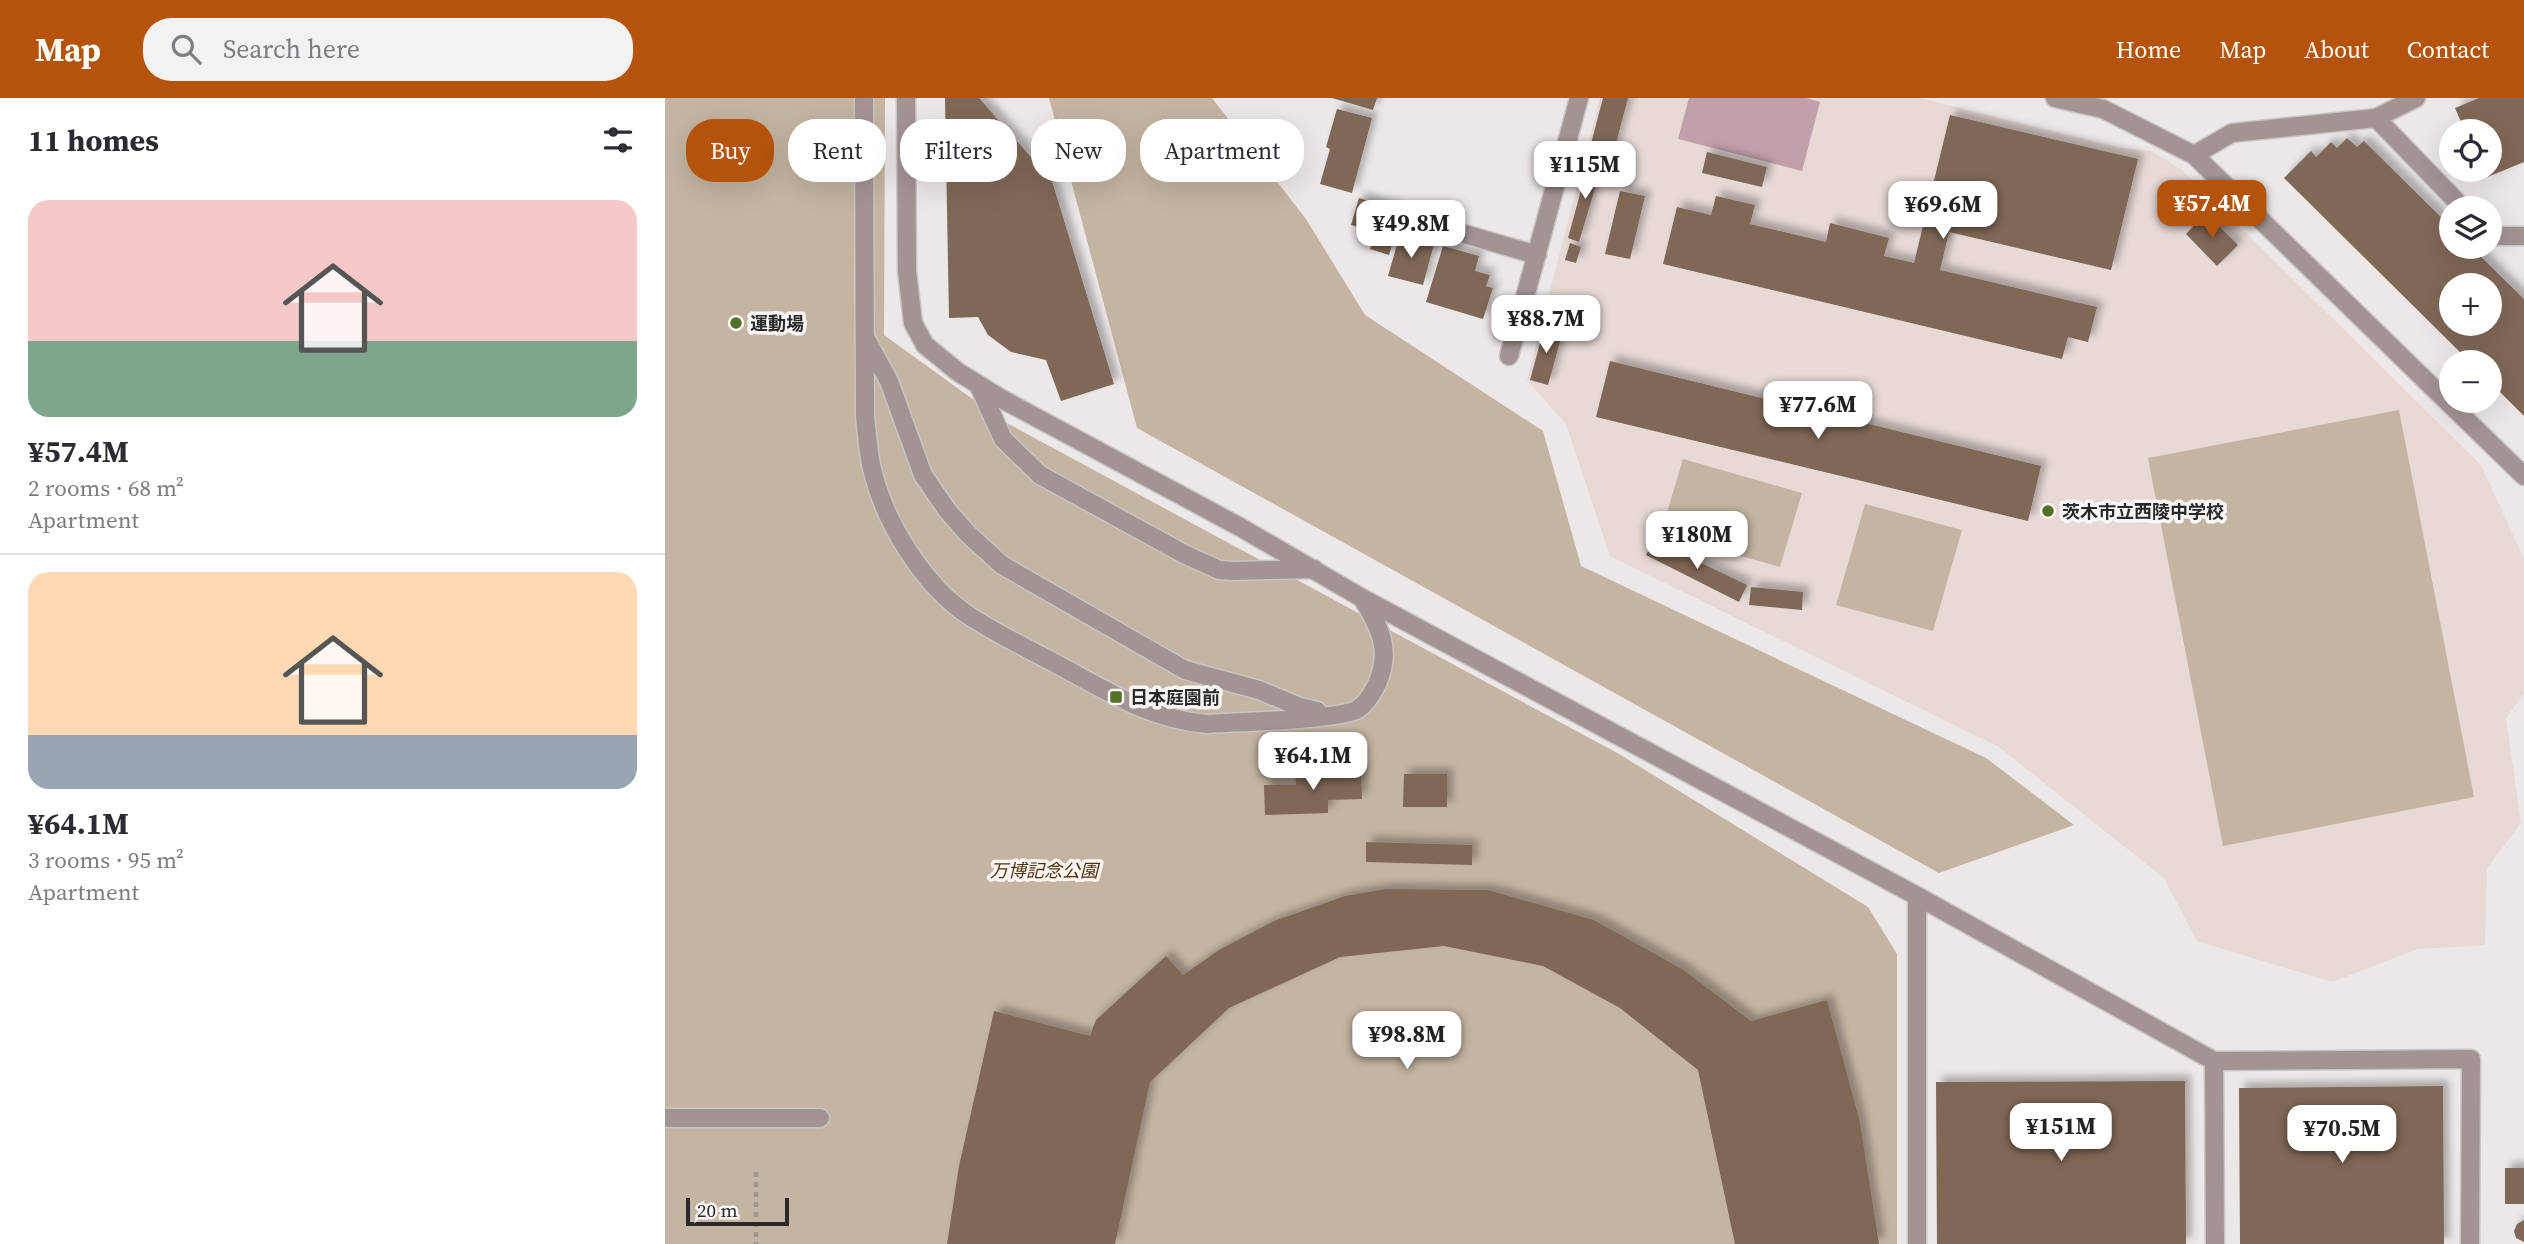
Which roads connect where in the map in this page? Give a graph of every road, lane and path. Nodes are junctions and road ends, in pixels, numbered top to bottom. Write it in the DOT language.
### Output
graph roads {
  1 [pos="864,98"];
  2 [pos="907,98"];
  3 [pos="1579,98"];
  4 [pos="2055,98"];
  5 [pos="2416,98"];
  6 [pos="2376,118"];
  7 [pos="2194,155"];
  8 [pos="2451,196"];
  9 [pos="1430,224"];
  10 [pos="2502,236"];
  11 [pos="2524,236"];
  12 [pos="1537,255"];
  13 [pos="864,335"];
  14 [pos="1509,356"];
  15 [pos="978,384"];
  16 [pos="2524,476"];
  17 [pos="1314,569"];
  18 [pos="1362,598"];
  19 [pos="1334,715"];
  20 [pos="1917,896"];
  21 [pos="2214,1061"];
  22 [pos="665,1118"];
  23 [pos="820,1118"];
  24 [pos="756,1172"];
  25 [pos="756,1244"];
  26 [pos="1917,1244"];
  27 [pos="2215,1244"];
  28 [pos="2470,1244"];
  1 -- 13 [label="street"];
  2 -- 15 [label="street"];
  3 -- 12 [label="street"];
  4 -- 7 [label="street"];
  5 -- 6 [label="street"];
  6 -- 7 [label="street"];
  6 -- 8 [label="street"];
  7 -- 16 [label="street"];
  9 -- 12 [label="street"];
  10 -- 11 [label="street"];
  12 -- 14 [label="street"];
  13 -- 19 [label="street"];
  13 -- 19 [label="street"];
  15 -- 17 [label="street"];
  15 -- 17 [label="street"];
  17 -- 18 [label="street"];
  18 -- 19 [label="street"];
  18 -- 20 [label="street"];
  20 -- 21 [label="street"];
  20 -- 26 [label="street"];
  21 -- 27 [label="street"];
  21 -- 28 [label="street"];
  22 -- 23 [label="street"];
  24 -- 25 [label="path"];
}
